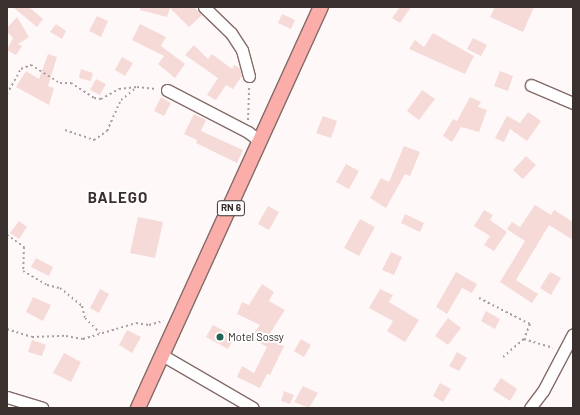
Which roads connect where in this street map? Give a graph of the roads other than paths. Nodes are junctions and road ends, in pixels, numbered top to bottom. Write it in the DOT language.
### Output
graph roads {
  1 [pos="204,7"];
  2 [pos="321,7"];
  3 [pos="249,76"];
  4 [pos="531,85"];
  5 [pos="167,90"];
  6 [pos="573,103"];
  7 [pos="260,141"];
  8 [pos="573,334"];
  9 [pos="162,355"];
  10 [pos="7,397"];
  11 [pos="42,408"];
  12 [pos="138,408"];
  13 [pos="253,408"];
  14 [pos="530,408"];
  1 -- 3 [label="street"];
  2 -- 7 [label="main road, RN 6"];
  4 -- 6 [label="street"];
  5 -- 7 [label="street"];
  7 -- 9 [label="main road, RN 6"];
  8 -- 14 [label="street"];
  9 -- 12 [label="main road, RN 6"];
  9 -- 13 [label="street"];
  10 -- 11 [label="street"];
}
